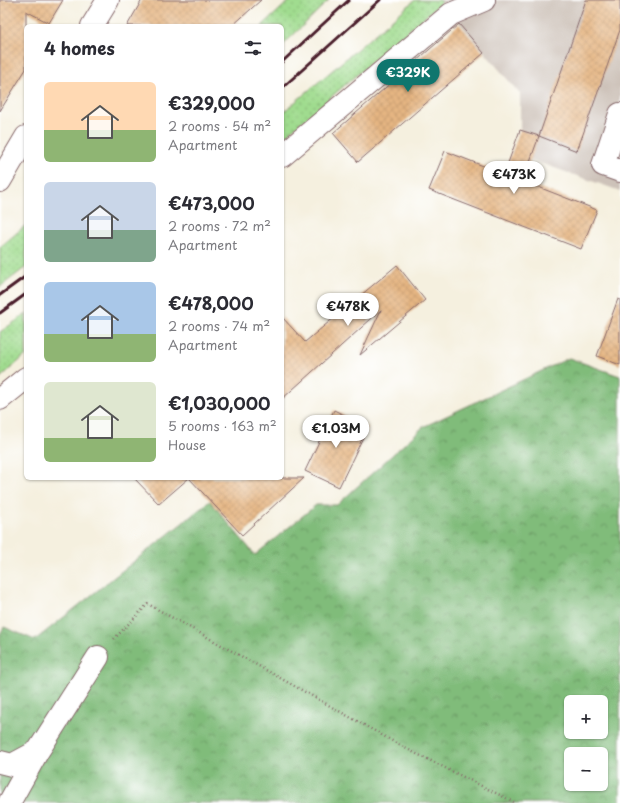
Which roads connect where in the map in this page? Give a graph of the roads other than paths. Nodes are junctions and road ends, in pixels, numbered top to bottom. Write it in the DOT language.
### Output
graph roads {
  1 [pos="108,0"];
  2 [pos="484,0"];
  3 [pos="93,24"];
  4 [pos="620,114"];
  5 [pos="24,140"];
  6 [pos="284,154"];
  7 [pos="620,171"];
  8 [pos="0,181"];
  9 [pos="24,380"];
  10 [pos="0,399"];
  11 [pos="98,656"];
  12 [pos="38,751"];
  13 [pos="0,762"];
  14 [pos="10,803"];
  1 -- 3 [label="street"];
  2 -- 6 [label="street"];
  4 -- 7 [label="street"];
  5 -- 8 [label="street"];
  9 -- 10 [label="street"];
  11 -- 12 [label="street"];
  12 -- 13 [label="street"];
  12 -- 14 [label="street"];
}
